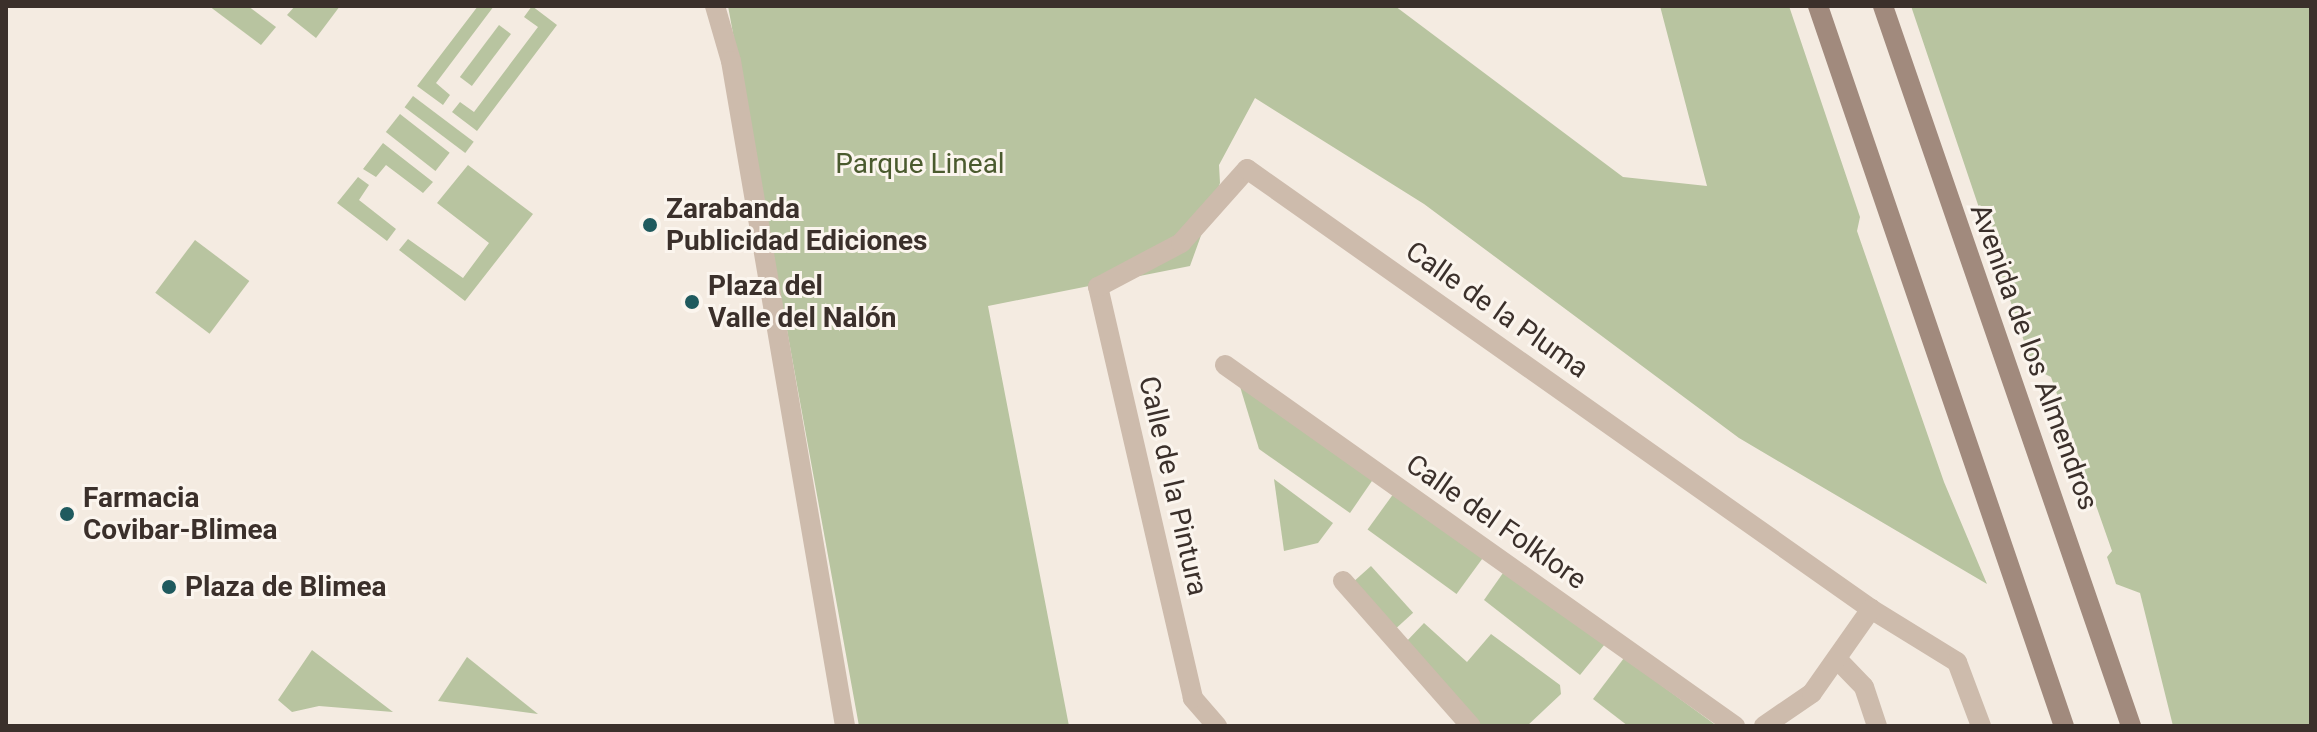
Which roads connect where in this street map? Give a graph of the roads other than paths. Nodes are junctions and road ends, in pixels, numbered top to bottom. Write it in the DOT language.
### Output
graph roads {
  1 [pos="715,6"];
  2 [pos="1818,6"];
  3 [pos="1883,6"];
  4 [pos="1098,287"];
  5 [pos="1225,365"];
  6 [pos="1343,581"];
  7 [pos="1871,609"];
  8 [pos="1838,660"];
  9 [pos="845,726"];
  10 [pos="1217,726"];
  11 [pos="1471,726"];
  12 [pos="1735,726"];
  13 [pos="1764,726"];
  14 [pos="1877,726"];
  15 [pos="1981,726"];
  16 [pos="2064,726"];
  17 [pos="2131,726"];
  1 -- 9 [label="street"];
  2 -- 16 [label="main road"];
  3 -- 17 [label="main road, Avenida de los Almendros"];
  4 -- 7 [label="street, Calle de la Pluma"];
  4 -- 10 [label="street, Calle de la Pintura"];
  5 -- 12 [label="street, Calle del Folklore"];
  6 -- 11 [label="street"];
  7 -- 8 [label="street"];
  7 -- 15 [label="street"];
  8 -- 13 [label="street"];
  8 -- 14 [label="street"];
}
